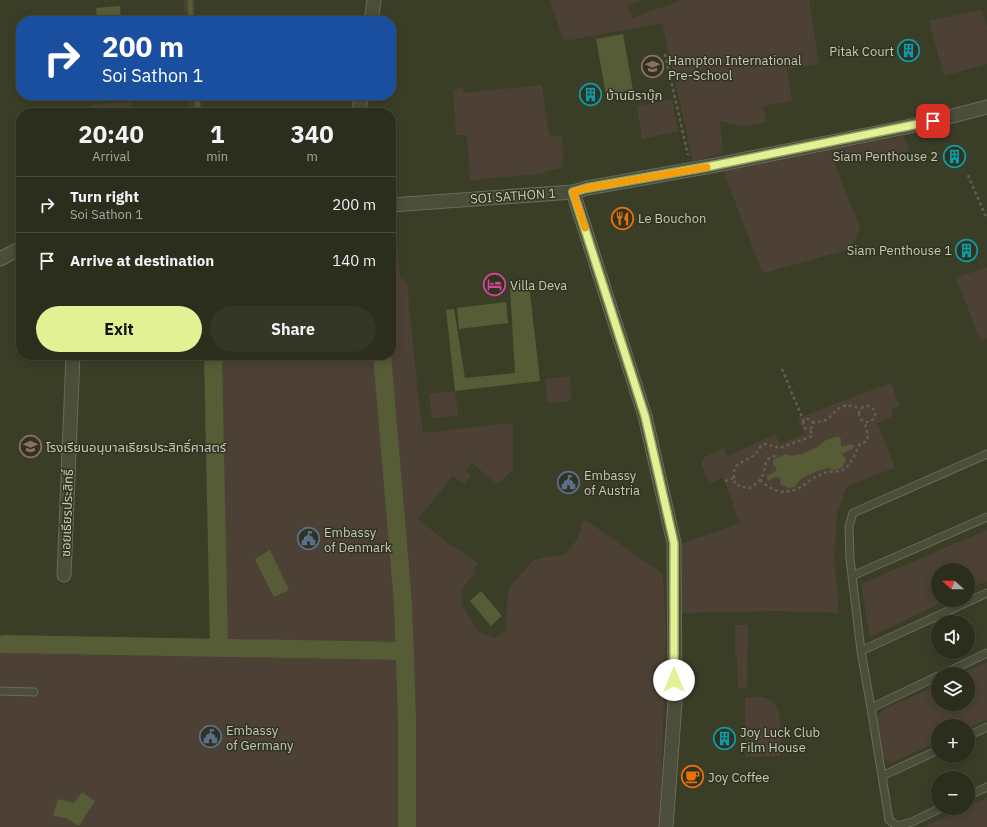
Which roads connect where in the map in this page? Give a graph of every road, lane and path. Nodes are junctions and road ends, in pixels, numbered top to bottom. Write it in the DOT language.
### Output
graph roads {
  1 [pos="374,0"];
  2 [pos="372,16"];
  3 [pos="665,54"];
  4 [pos="987,107"];
  5 [pos="691,170"];
  6 [pos="968,175"];
  7 [pos="573,192"];
  8 [pos="396,205"];
  9 [pos="986,217"];
  10 [pos="16,251"];
  11 [pos="0,259"];
  12 [pos="73,360"];
  13 [pos="782,369"];
  14 [pos="836,404"];
  15 [pos="861,409"];
  16 [pos="837,410"];
  17 [pos="804,422"];
  18 [pos="865,422"];
  19 [pos="812,423"];
  20 [pos="810,429"];
  21 [pos="987,454"];
  22 [pos="778,455"];
  23 [pos="734,478"];
  24 [pos="760,480"];
  25 [pos="725,481"];
  26 [pos="987,517"];
  27 [pos="64,574"];
  28 [pos="852,576"];
  29 [pos="987,593"];
  30 [pos="861,651"];
  31 [pos="987,653"];
  32 [pos="958,667"];
  33 [pos="931,679"];
  34 [pos="0,691"];
  35 [pos="34,692"];
  36 [pos="871,708"];
  37 [pos="987,727"];
  38 [pos="975,733"];
  39 [pos="931,753"];
  40 [pos="882,776"];
  41 [pos="987,787"];
  42 [pos="975,793"];
  43 [pos="931,813"];
  44 [pos="666,827"];
  1 -- 2 [label="street"];
  3 -- 5 [label="path"];
  4 -- 5 [label="street, SOI SATHON 1"];
  5 -- 7 [label="street, SOI SATHON 1"];
  6 -- 9 [label="path"];
  7 -- 8 [label="street, SOI SATHON 1"];
  7 -- 44 [label="street"];
  10 -- 11 [label="street"];
  12 -- 27 [label="street, ซอยเธียรประสิทธิ์"];
  13 -- 17 [label="path"];
  14 -- 16 [label="path"];
  15 -- 16 [label="path"];
  15 -- 18 [label="path"];
  15 -- 18 [label="path"];
  16 -- 19 [label="path"];
  17 -- 19 [label="path"];
  17 -- 20 [label="path"];
  18 -- 24 [label="path"];
  19 -- 20 [label="path"];
  20 -- 23 [label="path"];
  21 -- 28 [label="lane"];
  22 -- 24 [label="path"];
  23 -- 24 [label="path"];
  23 -- 25 [label="path"];
  26 -- 28 [label="lane"];
  28 -- 30 [label="lane"];
  29 -- 30 [label="lane"];
  30 -- 36 [label="lane"];
  31 -- 32 [label="lane"];
  33 -- 36 [label="lane"];
  34 -- 35 [label="lane"];
  36 -- 40 [label="lane"];
  37 -- 38 [label="lane"];
  39 -- 40 [label="lane"];
  40 -- 43 [label="lane"];
  41 -- 42 [label="lane"];
}
